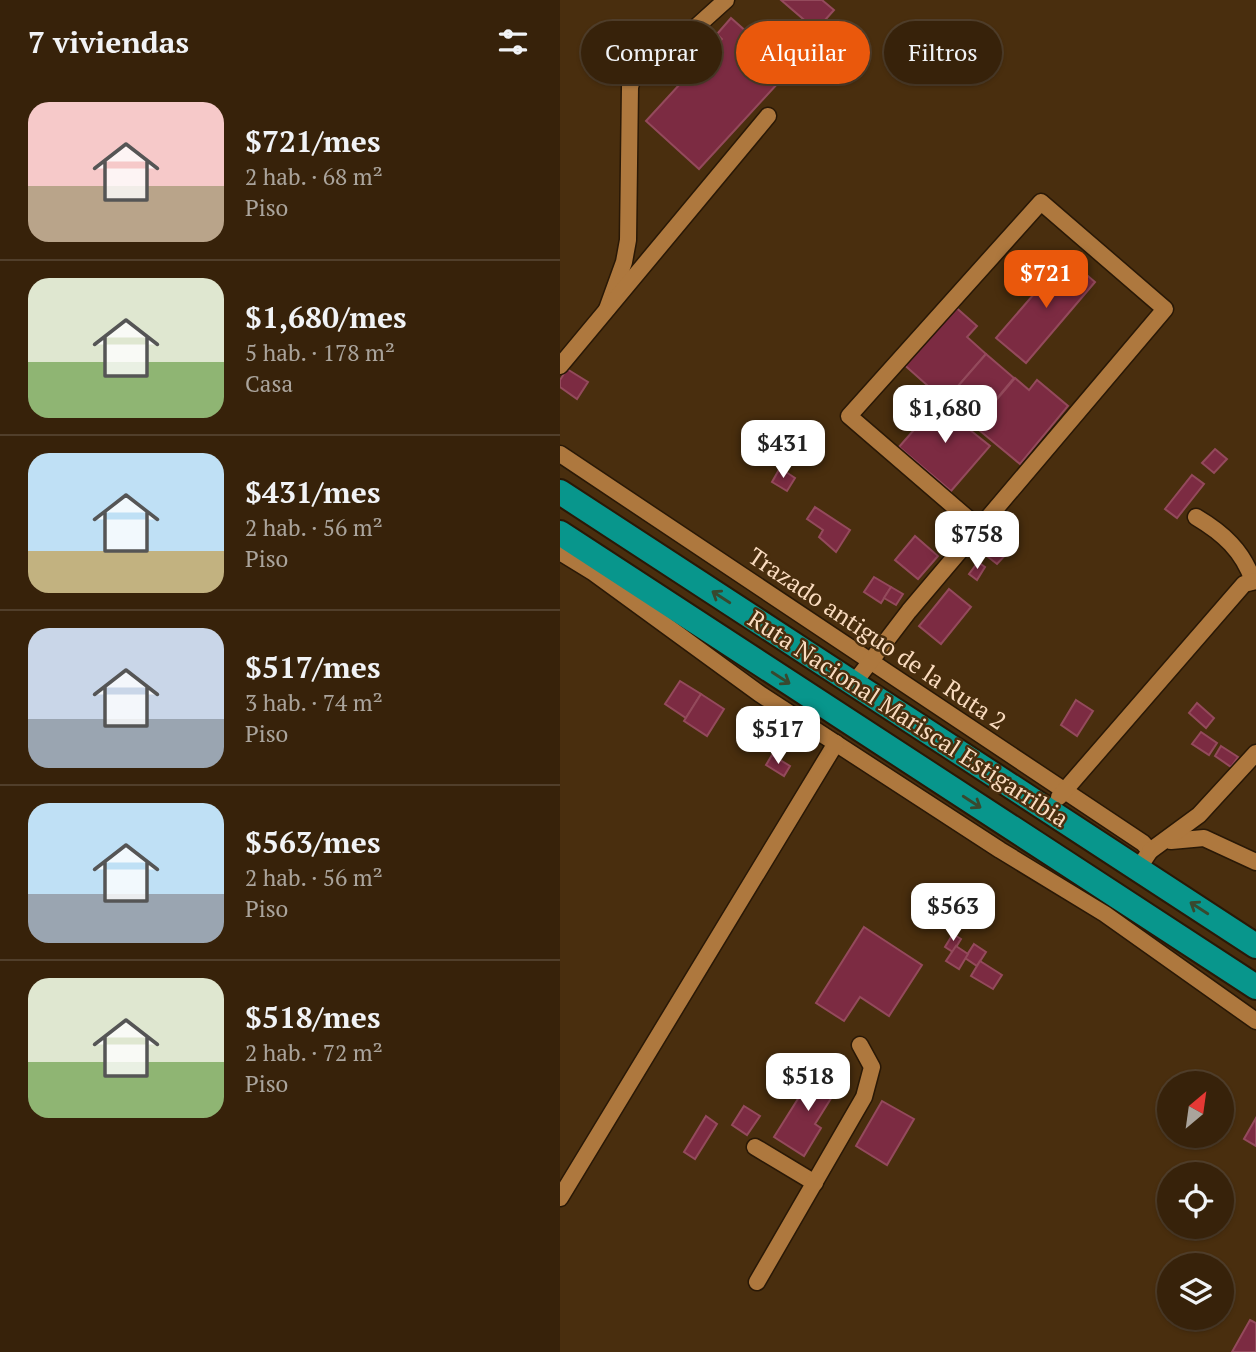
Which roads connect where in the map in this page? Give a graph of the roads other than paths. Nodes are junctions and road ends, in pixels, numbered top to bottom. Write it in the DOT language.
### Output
graph roads {
  1 [pos="726,0"];
  2 [pos="768,116"];
  3 [pos="607,309"];
  4 [pos="560,366"];
  5 [pos="560,454"];
  6 [pos="560,492"];
  7 [pos="1196,517"];
  8 [pos="979,528"];
  9 [pos="560,533"];
  10 [pos="560,552"];
  11 [pos="1254,581"];
  12 [pos="871,662"];
  13 [pos="854,684"];
  14 [pos="836,743"];
  15 [pos="1256,753"];
  16 [pos="1056,801"];
  17 [pos="1166,838"];
  18 [pos="1144,860"];
  19 [pos="1256,862"];
  20 [pos="1256,946"];
  21 [pos="1256,987"];
  22 [pos="1256,1021"];
  23 [pos="860,1045"];
  24 [pos="755,1147"];
  25 [pos="815,1183"];
  26 [pos="560,1199"];
  27 [pos="757,1282"];
  1 -- 3 [label="street"];
  2 -- 3 [label="street"];
  3 -- 4 [label="street"];
  5 -- 12 [label="street, Trazado antiguo de la Ruta 2"];
  13 -- 6 [label="highway, Ruta Nacional Mariscal Estigarribia, one-way"];
  7 -- 11 [label="street"];
  8 -- 8 [label="street"];
  8 -- 12 [label="street"];
  9 -- 21 [label="highway, Ruta Nacional Mariscal Estigarribia, one-way"];
  10 -- 14 [label="street"];
  11 -- 16 [label="street"];
  12 -- 13 [label="street"];
  12 -- 16 [label="street, Trazado antiguo de la Ruta 2"];
  13 -- 16 [label="highway, Ruta Nacional Mariscal Estigarribia"];
  14 -- 22 [label="street"];
  14 -- 26 [label="street"];
  15 -- 17 [label="street"];
  16 -- 18 [label="highway, Ruta Nacional Mariscal Estigarribia"];
  17 -- 18 [label="street"];
  17 -- 19 [label="street"];
  20 -- 18 [label="highway, Ruta Nacional Mariscal Estigarribia, one-way"];
  23 -- 25 [label="street"];
  24 -- 25 [label="street"];
  25 -- 27 [label="street"];
}
